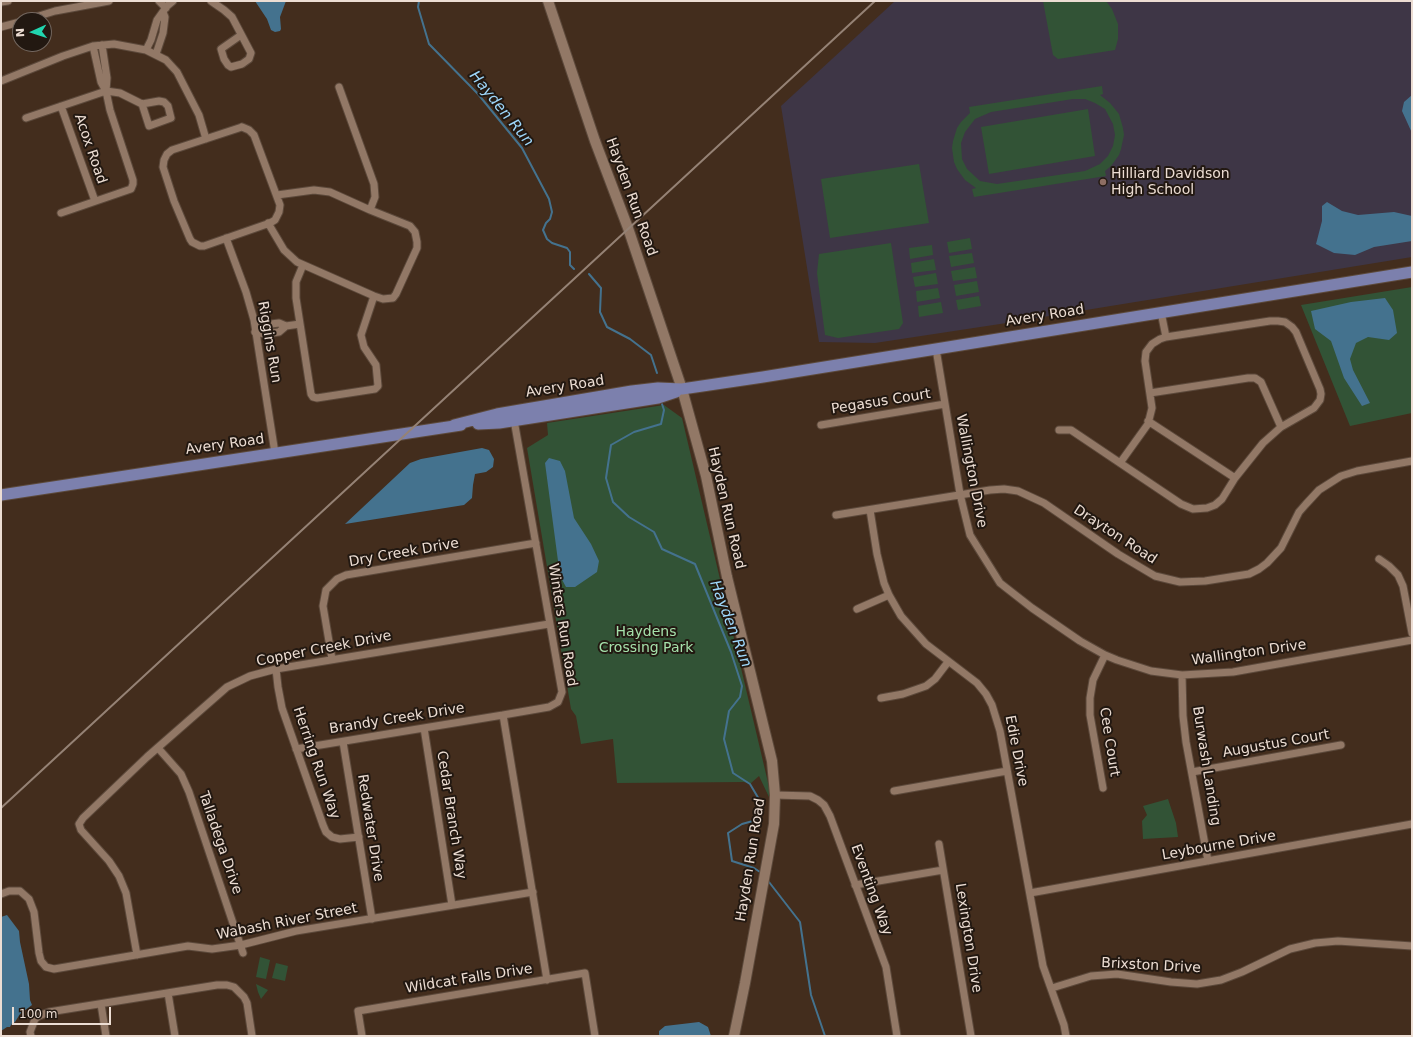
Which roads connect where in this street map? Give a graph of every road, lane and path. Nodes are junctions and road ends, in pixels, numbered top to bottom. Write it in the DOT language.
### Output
graph roads {
  1 [pos="8,1"];
  2 [pos="109,1"];
  3 [pos="160,1"];
  4 [pos="173,1"];
  5 [pos="211,1"];
  6 [pos="548,1"];
  7 [pos="1,2"];
  8 [pos="164,10"];
  9 [pos="52,12"];
  10 [pos="12,24"];
  11 [pos="1,27"];
  12 [pos="241,36"];
  13 [pos="102,45"];
  14 [pos="93,46"];
  15 [pos="146,50"];
  16 [pos="156,54"];
  17 [pos="1,81"];
  18 [pos="339,87"];
  19 [pos="106,91"];
  20 [pos="142,104"];
  21 [pos="61,106"];
  22 [pos="26,118"];
  23 [pos="206,140"];
  24 [pos="277,195"];
  25 [pos="95,201"];
  26 [pos="370,210"];
  27 [pos="61,213"];
  28 [pos="268,223"];
  29 [pos="226,238"];
  30 [pos="303,265"];
  31 [pos="1412,272"];
  32 [pos="374,296"];
  33 [pos="1161,312"];
  34 [pos="300,324"];
  35 [pos="255,332"];
  36 [pos="1166,337"];
  37 [pos="936,349"];
  38 [pos="682,389"];
  39 [pos="1150,393"];
  40 [pos="945,404"];
  41 [pos="514,420"];
  42 [pos="1148,421"];
  43 [pos="454,425"];
  44 [pos="821,425"];
  45 [pos="1281,427"];
  46 [pos="1059,430"];
  47 [pos="275,453"];
  48 [pos="1412,461"];
  49 [pos="1120,463"];
  50 [pos="1235,478"];
  51 [pos="960,494"];
  52 [pos="1,495"];
  53 [pos="870,510"];
  54 [pos="836,515"];
  55 [pos="536,543"];
  56 [pos="1379,559"];
  57 [pos="889,595"];
  58 [pos="857,609"];
  59 [pos="549,624"];
  60 [pos="1412,633"];
  61 [pos="1412,640"];
  62 [pos="1105,655"];
  63 [pos="332,659"];
  64 [pos="948,662"];
  65 [pos="276,669"];
  66 [pos="1182,676"];
  67 [pos="881,698"];
  68 [pos="502,715"];
  69 [pos="424,728"];
  70 [pos="343,742"];
  71 [pos="1341,745"];
  72 [pos="158,748"];
  73 [pos="296,749"];
  74 [pos="1007,771"];
  75 [pos="1192,772"];
  76 [pos="1103,788"];
  77 [pos="894,791"];
  78 [pos="776,795"];
  79 [pos="1412,824"];
  80 [pos="359,837"];
  81 [pos="939,844"];
  82 [pos="1208,861"];
  83 [pos="943,870"];
  84 [pos="855,885"];
  85 [pos="533,892"];
  86 [pos="1030,893"];
  87 [pos="1,894"];
  88 [pos="452,905"];
  89 [pos="372,919"];
  90 [pos="241,945"];
  91 [pos="1412,946"];
  92 [pos="243,953"];
  93 [pos="137,955"];
  94 [pos="547,980"];
  95 [pos="1052,988"];
  96 [pos="168,993"];
  97 [pos="101,1004"];
  98 [pos="31,1036"];
  99 [pos="106,1036"];
  100 [pos="175,1036"];
  101 [pos="252,1036"];
  102 [pos="362,1036"];
  103 [pos="595,1036"];
  104 [pos="734,1036"];
  105 [pos="897,1036"];
  106 [pos="971,1036"];
  107 [pos="1066,1036"];
  1 -- 7 [label="street"];
  2 -- 9 [label="street"];
  3 -- 8 [label="street"];
  4 -- 8 [label="street"];
  5 -- 12 [label="street"];
  6 -- 38 [label="main road, Hayden Run Road"];
  8 -- 15 [label="street"];
  8 -- 16 [label="street"];
  10 -- 11 [label="street"];
  12 -- 12 [label="street"];
  13 -- 14 [label="street"];
  13 -- 15 [label="street"];
  13 -- 19 [label="street"];
  14 -- 17 [label="street"];
  14 -- 19 [label="street"];
  15 -- 16 [label="street"];
  16 -- 23 [label="street"];
  18 -- 26 [label="street"];
  19 -- 20 [label="street"];
  19 -- 21 [label="street"];
  19 -- 25 [label="street"];
  21 -- 22 [label="street"];
  21 -- 25 [label="street, Acox Road"];
  23 -- 24 [label="street"];
  23 -- 29 [label="street"];
  24 -- 26 [label="street"];
  24 -- 28 [label="street"];
  25 -- 27 [label="street"];
  26 -- 32 [label="street"];
  28 -- 29 [label="street"];
  28 -- 30 [label="street"];
  29 -- 35 [label="street, Riggins Run"];
  30 -- 32 [label="street"];
  30 -- 34 [label="street"];
  31 -- 33 [label="main road, Avery Road"];
  32 -- 34 [label="street"];
  33 -- 36 [label="street"];
  33 -- 37 [label="main road, Avery Road"];
  34 -- 35 [label="street"];
  35 -- 47 [label="street, Riggins Run"];
  36 -- 39 [label="street"];
  36 -- 45 [label="street"];
  37 -- 38 [label="main road, Avery Road"];
  37 -- 40 [label="street, Wallington Drive"];
  38 -- 41 [label="main road, Avery Road"];
  38 -- 43 [label="main road, Avery Road"];
  38 -- 78 [label="main road, Hayden Run Road"];
  39 -- 42 [label="street"];
  39 -- 45 [label="street"];
  40 -- 44 [label="street, Pegasus Court"];
  40 -- 51 [label="street, Wallington Drive"];
  41 -- 43 [label="main road, Avery Road"];
  41 -- 55 [label="street, Winters Run Road"];
  42 -- 49 [label="street"];
  42 -- 50 [label="street"];
  43 -- 47 [label="main road, Avery Road"];
  45 -- 50 [label="street"];
  46 -- 49 [label="street"];
  47 -- 52 [label="main road, Avery Road"];
  48 -- 51 [label="street, Drayton Road"];
  49 -- 50 [label="street"];
  51 -- 53 [label="street, Drayton Road"];
  51 -- 62 [label="street, Wallington Drive"];
  53 -- 54 [label="street, Drayton Road"];
  53 -- 57 [label="street, Edie Drive"];
  55 -- 59 [label="street, Winters Run Road"];
  55 -- 63 [label="street, Dry Creek Drive"];
  56 -- 60 [label="street"];
  57 -- 58 [label="street"];
  57 -- 64 [label="street, Edie Drive"];
  59 -- 63 [label="street, Copper Creek Drive"];
  59 -- 68 [label="street, Winters Run Road"];
  61 -- 66 [label="street, Wallington Drive"];
  62 -- 66 [label="street, Wallington Drive"];
  62 -- 76 [label="street, Cee Court"];
  63 -- 65 [label="street, Copper Creek Drive"];
  64 -- 67 [label="street"];
  64 -- 74 [label="street, Edie Drive"];
  65 -- 72 [label="street, Copper Creek Drive"];
  65 -- 73 [label="street, Herring Run Way"];
  66 -- 75 [label="street, Burwash Landing"];
  68 -- 69 [label="street, Brandy Creek Drive"];
  68 -- 85 [label="street"];
  69 -- 70 [label="street, Brandy Creek Drive"];
  69 -- 88 [label="street, Cedar Branch Way"];
  70 -- 73 [label="street, Brandy Creek Drive"];
  70 -- 80 [label="street, Redwater Drive"];
  71 -- 75 [label="street, Augustus Court"];
  72 -- 90 [label="street, Talladega Drive"];
  72 -- 93 [label="street, Copper Creek Drive"];
  73 -- 80 [label="street, Herring Run Way"];
  74 -- 77 [label="street"];
  74 -- 86 [label="street, Edie Drive"];
  75 -- 82 [label="street, Burwash Landing"];
  78 -- 84 [label="street, Eventing Way"];
  78 -- 104 [label="main road, Hayden Run Road"];
  79 -- 82 [label="street, Leybourne Drive"];
  80 -- 89 [label="street, Redwater Drive"];
  81 -- 83 [label="street, Lexington Drive"];
  82 -- 86 [label="street, Leybourne Drive"];
  83 -- 84 [label="street"];
  83 -- 106 [label="street, Lexington Drive"];
  84 -- 105 [label="street, Eventing Way"];
  85 -- 88 [label="street, Wabash River Street"];
  85 -- 94 [label="street"];
  86 -- 95 [label="street, Edie Drive"];
  87 -- 93 [label="street, Wabash River Street"];
  88 -- 89 [label="street, Wabash River Street"];
  89 -- 90 [label="street, Wabash River Street"];
  90 -- 92 [label="street, Talladega Drive"];
  90 -- 93 [label="street, Wabash River Street"];
  91 -- 95 [label="street, Brixston Drive"];
  94 -- 102 [label="street, Wildcat Falls Drive"];
  94 -- 103 [label="street, Wildcat Falls Drive"];
  95 -- 107 [label="street, Edie Drive"];
  96 -- 97 [label="street"];
  96 -- 100 [label="street"];
  96 -- 101 [label="street"];
  97 -- 98 [label="street"];
  97 -- 99 [label="street"];
}
